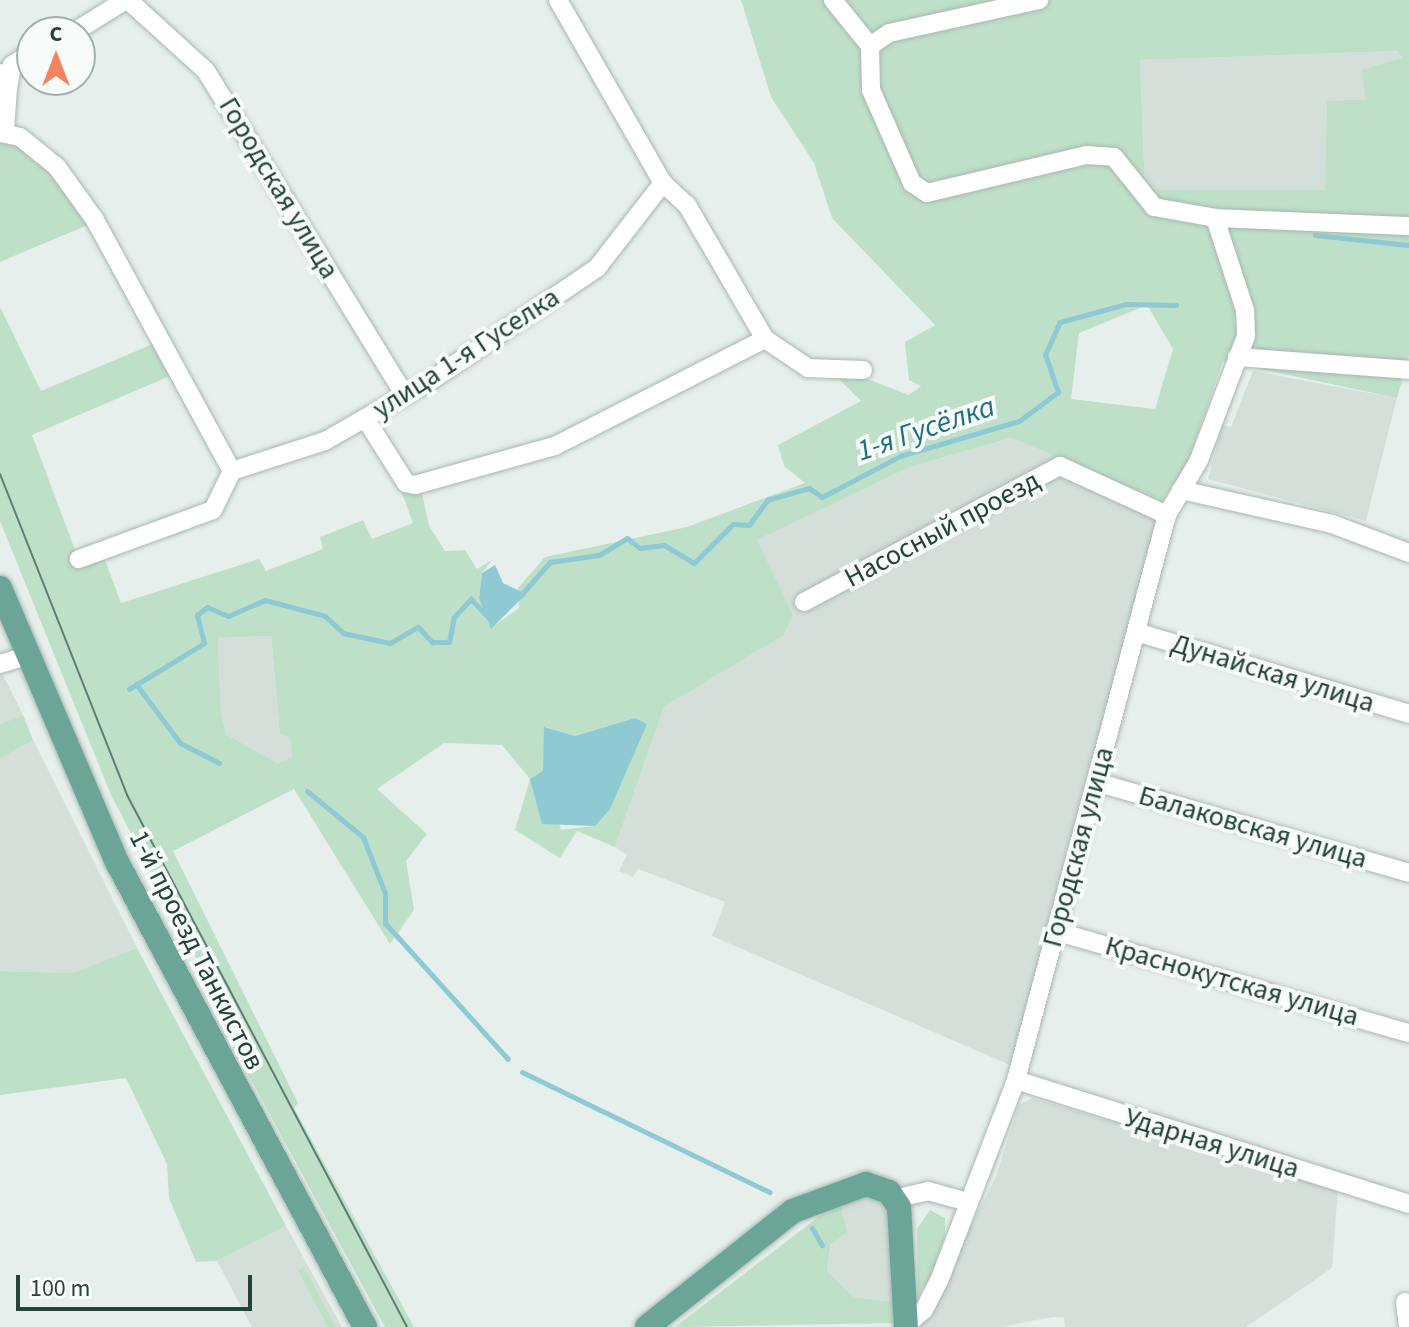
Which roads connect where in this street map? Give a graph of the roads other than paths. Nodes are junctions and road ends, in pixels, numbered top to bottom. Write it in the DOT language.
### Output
graph roads {
  1 [pos="127,0"];
  2 [pos="558,0"];
  3 [pos="833,0"];
  4 [pos="1039,0"];
  5 [pos="96,19"];
  6 [pos="870,46"];
  7 [pos="16,62"];
  8 [pos="4,81"];
  9 [pos="3,131"];
  10 [pos="663,183"];
  11 [pos="1215,218"];
  12 [pos="1409,226"];
  13 [pos="765,339"];
  14 [pos="1237,357"];
  15 [pos="863,370"];
  16 [pos="1409,370"];
  17 [pos="405,396"];
  18 [pos="365,418"];
  19 [pos="232,471"];
  20 [pos="1181,490"];
  21 [pos="1167,515"];
  22 [pos="1409,553"];
  23 [pos="79,559"];
  24 [pos="0,590"];
  25 [pos="804,602"];
  26 [pos="1136,632"];
  27 [pos="26,656"];
  28 [pos="0,664"];
  29 [pos="1409,714"];
  30 [pos="1096,782"];
  31 [pos="1409,873"];
  32 [pos="1055,931"];
  33 [pos="1409,1033"];
  34 [pos="1016,1080"];
  35 [pos="894,1199"];
  36 [pos="968,1202"];
  37 [pos="1409,1204"];
  38 [pos="1405,1302"];
  39 [pos="906,1326"];
  40 [pos="365,1327"];
  41 [pos="647,1327"];
  42 [pos="1408,1327"];
  1 -- 5 [label="street"];
  1 -- 17 [label="street, Городская улица"];
  2 -- 10 [label="street"];
  3 -- 6 [label="street"];
  4 -- 6 [label="street"];
  6 -- 11 [label="street"];
  7 -- 8 [label="street"];
  8 -- 9 [label="street"];
  9 -- 19 [label="street"];
  10 -- 13 [label="street"];
  10 -- 17 [label="street, улица 1-я Гуселка"];
  11 -- 12 [label="street"];
  11 -- 14 [label="street, Городская улица"];
  13 -- 15 [label="street"];
  13 -- 18 [label="street"];
  14 -- 16 [label="street"];
  14 -- 20 [label="street, Городская улица"];
  17 -- 18 [label="street, улица 1-я Гуселка"];
  18 -- 19 [label="street, улица 1-я Гуселка"];
  19 -- 23 [label="street"];
  20 -- 21 [label="street, Городская улица"];
  20 -- 22 [label="street"];
  21 -- 25 [label="street, Насосный проезд"];
  21 -- 26 [label="street, Городская улица"];
  24 -- 27 [label="main road, 1-й проезд Танкистов"];
  26 -- 29 [label="street, Дунайская улица"];
  26 -- 30 [label="street, Городская улица"];
  27 -- 28 [label="street"];
  27 -- 40 [label="main road, 1-й проезд Танкистов"];
  30 -- 31 [label="street, Балаковская улица"];
  30 -- 32 [label="street, Городская улица"];
  32 -- 33 [label="street, Краснокутская улица"];
  32 -- 34 [label="street, Городская улица"];
  34 -- 36 [label="street, Городская улица"];
  34 -- 37 [label="street, Ударная улица"];
  35 -- 36 [label="street"];
  35 -- 39 [label="main road"];
  35 -- 41 [label="main road"];
  36 -- 39 [label="street, Городская улица"];
  38 -- 42 [label="street"];
}
